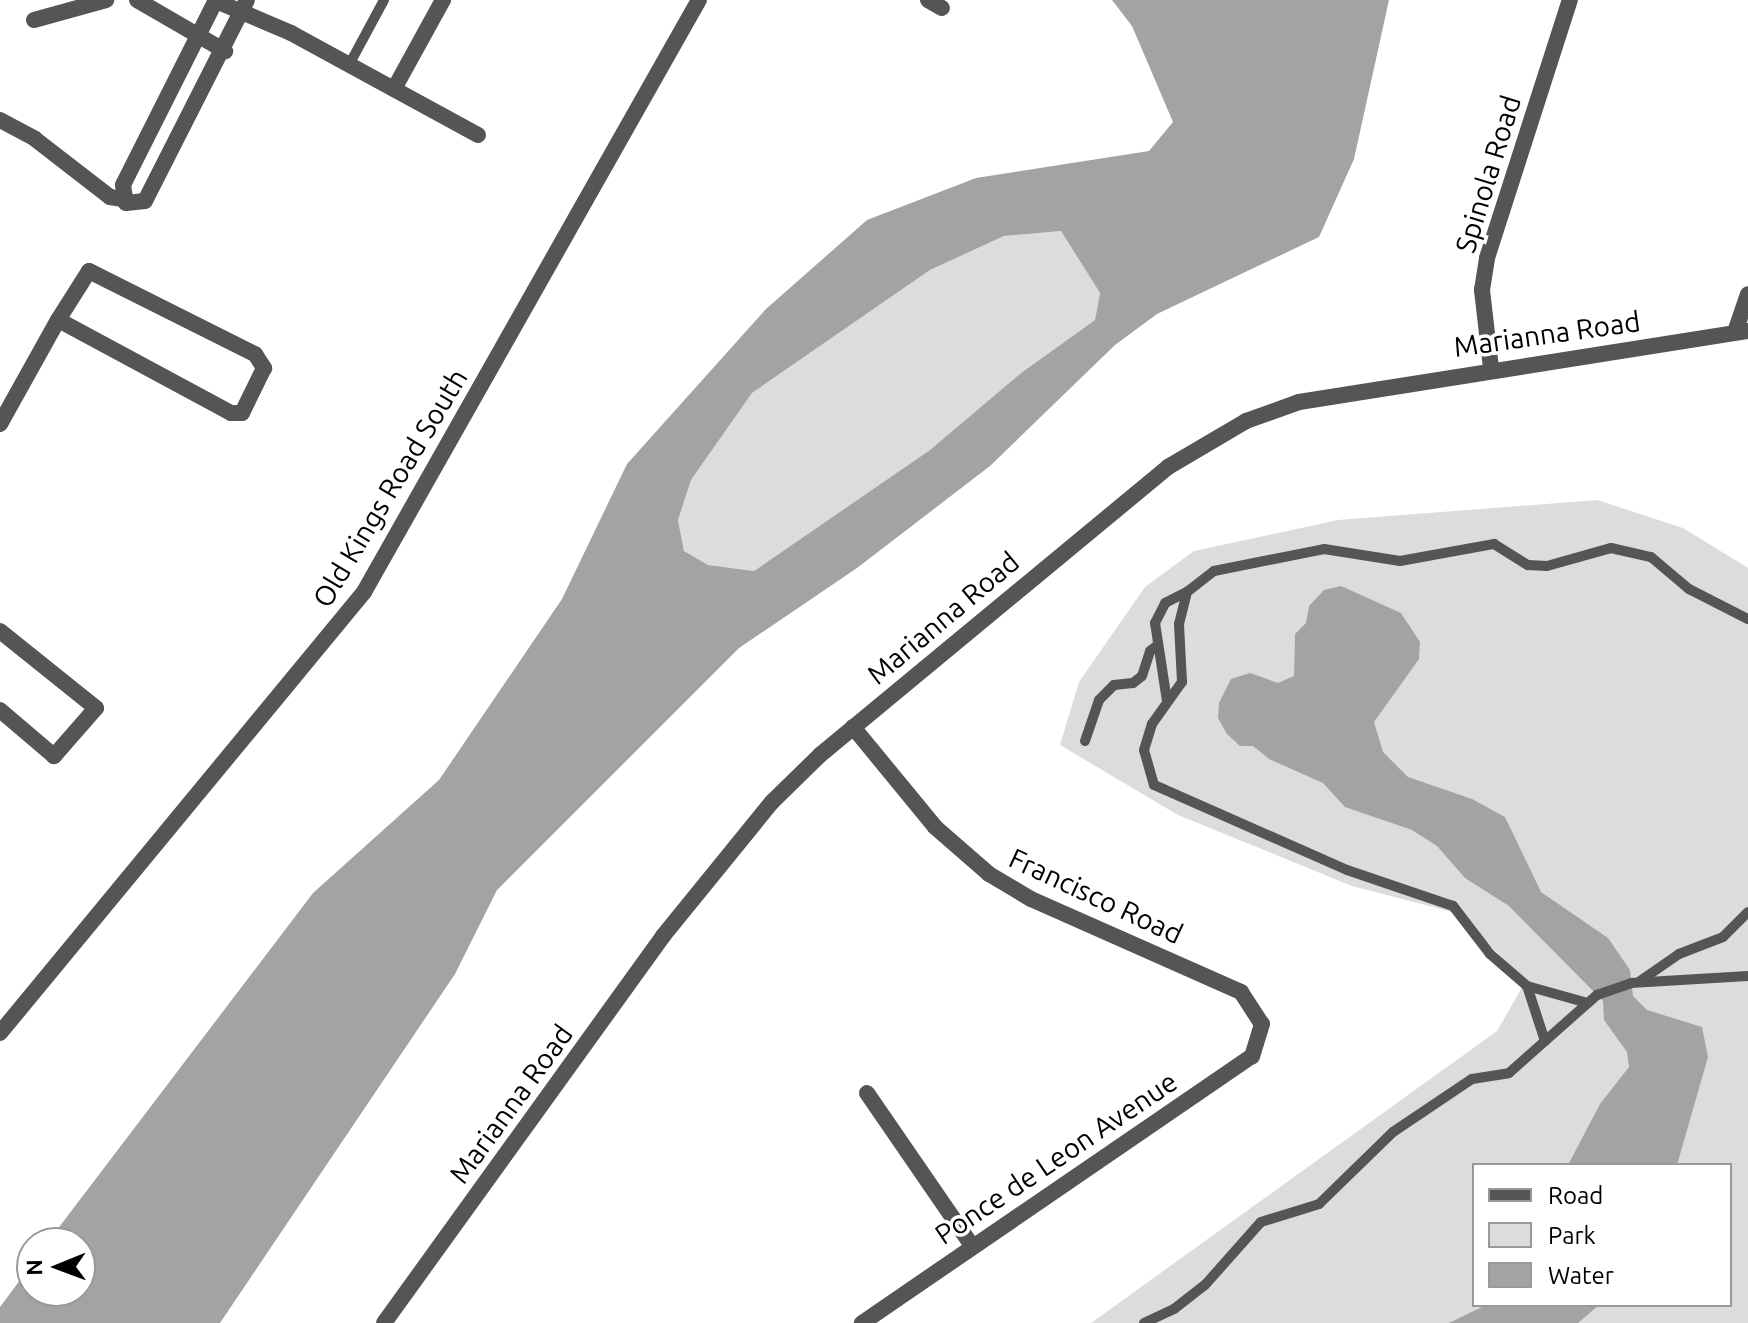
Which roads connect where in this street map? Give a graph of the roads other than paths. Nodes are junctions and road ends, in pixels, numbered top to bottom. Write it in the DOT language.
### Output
graph roads {
  1 [pos="106,0"];
  2 [pos="137,0"];
  3 [pos="216,0"];
  4 [pos="384,0"];
  5 [pos="443,0"];
  6 [pos="699,0"];
  7 [pos="1570,0"];
  8 [pos="245,6"];
  9 [pos="34,20"];
  10 [pos="201,37"];
  11 [pos="225,51"];
  12 [pos="349,65"];
  13 [pos="394,89"];
  14 [pos="0,120"];
  15 [pos="478,135"];
  16 [pos="123,199"];
  17 [pos="1748,294"];
  18 [pos="58,320"];
  19 [pos="1742,332"];
  20 [pos="1491,368"];
  21 [pos="0,424"];
  22 [pos="1187,592"];
  23 [pos="1748,619"];
  24 [pos="0,631"];
  25 [pos="1158,645"];
  26 [pos="1167,701"];
  27 [pos="0,710"];
  28 [pos="853,727"];
  29 [pos="1085,741"];
  30 [pos="1748,912"];
  31 [pos="1748,976"];
  32 [pos="1635,983"];
  33 [pos="1527,986"];
  34 [pos="1588,1003"];
  35 [pos="1262,1024"];
  36 [pos="0,1033"];
  37 [pos="1545,1041"];
  38 [pos="867,1093"];
  39 [pos="972,1246"];
  40 [pos="384,1323"];
  41 [pos="862,1323"];
  42 [pos="1144,1323"];
  1 -- 9 [label="street"];
  2 -- 10 [label="street"];
  3 -- 8 [label="street"];
  3 -- 10 [label="street"];
  4 -- 12 [label="lane"];
  5 -- 13 [label="street"];
  6 -- 36 [label="street, Old Kings Road South"];
  7 -- 20 [label="street, Spinola Road"];
  8 -- 11 [label="street"];
  8 -- 12 [label="street"];
  10 -- 11 [label="street"];
  10 -- 16 [label="street"];
  11 -- 16 [label="street"];
  12 -- 13 [label="street"];
  13 -- 15 [label="street"];
  14 -- 16 [label="street"];
  17 -- 19 [label="street, Marianna Road"];
  18 -- 18 [label="street"];
  18 -- 21 [label="street"];
  19 -- 20 [label="street, Marianna Road"];
  20 -- 28 [label="street, Marianna Road"];
  22 -- 23 [label="lane"];
  22 -- 25 [label="lane"];
  22 -- 26 [label="lane"];
  24 -- 27 [label="street"];
  25 -- 26 [label="lane"];
  25 -- 29 [label="lane"];
  26 -- 33 [label="lane"];
  28 -- 35 [label="street, Francisco Road"];
  28 -- 40 [label="street, Marianna Road"];
  30 -- 32 [label="lane"];
  31 -- 32 [label="lane"];
  32 -- 34 [label="lane"];
  33 -- 34 [label="lane"];
  33 -- 37 [label="lane"];
  34 -- 37 [label="lane"];
  35 -- 39 [label="street, Ponce de Leon Avenue"];
  37 -- 42 [label="lane"];
  38 -- 39 [label="street"];
  39 -- 41 [label="street, Ponce de Leon Avenue"];
}
